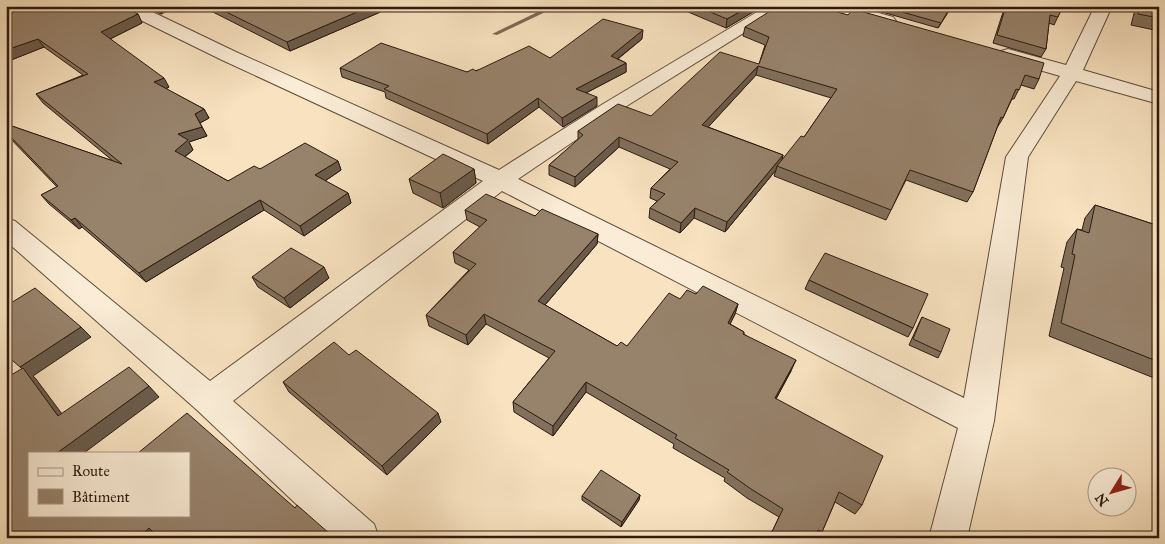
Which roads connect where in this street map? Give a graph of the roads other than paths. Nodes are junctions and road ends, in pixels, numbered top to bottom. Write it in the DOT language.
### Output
graph roads {
  1 [pos="126,6"];
  2 [pos="779,6"];
  3 [pos="833,6"];
  4 [pos="1104,6"];
  5 [pos="900,25"];
  6 [pos="995,51"];
  7 [pos="1072,72"];
  8 [pos="1159,98"];
  9 [pos="500,180"];
  10 [pos="6,227"];
  11 [pos="209,400"];
  12 [pos="977,422"];
  13 [pos="360,538"];
  14 [pos="948,538"];
  1 -- 9 [label="street"];
  2 -- 9 [label="street"];
  3 -- 5 [label="street"];
  4 -- 7 [label="street"];
  6 -- 7 [label="street"];
  7 -- 8 [label="street"];
  7 -- 12 [label="street"];
  9 -- 11 [label="street"];
  9 -- 12 [label="street"];
  10 -- 11 [label="street"];
  11 -- 13 [label="street"];
  12 -- 14 [label="street"];
}
